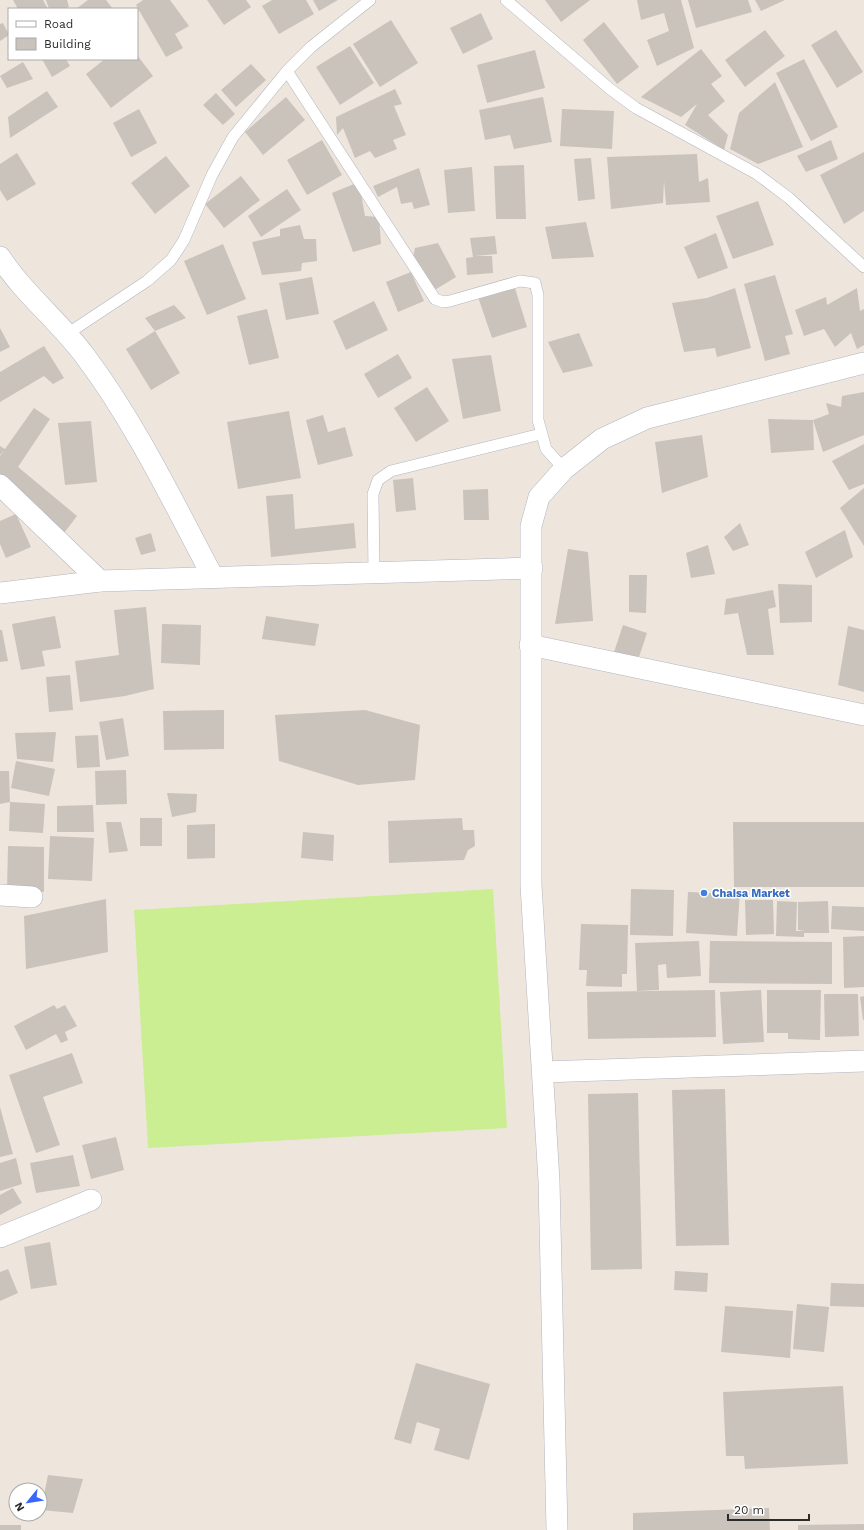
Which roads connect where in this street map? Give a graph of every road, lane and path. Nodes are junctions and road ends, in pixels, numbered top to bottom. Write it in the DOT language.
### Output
graph roads {
  1 [pos="370,0"];
  2 [pos="506,0"];
  3 [pos="287,71"];
  4 [pos="0,257"];
  5 [pos="864,267"];
  6 [pos="68,334"];
  7 [pos="864,363"];
  8 [pos="541,434"];
  9 [pos="564,469"];
  10 [pos="0,485"];
  11 [pos="532,568"];
  12 [pos="374,572"];
  13 [pos="213,577"];
  14 [pos="100,581"];
  15 [pos="0,593"];
  16 [pos="530,645"];
  17 [pos="864,715"];
  18 [pos="0,895"];
  19 [pos="32,897"];
  20 [pos="864,1061"];
  21 [pos="543,1072"];
  22 [pos="91,1200"];
  23 [pos="0,1237"];
  24 [pos="557,1530"];
  1 -- 3 [label="lane"];
  2 -- 5 [label="lane"];
  3 -- 6 [label="lane"];
  3 -- 8 [label="lane"];
  4 -- 6 [label="street"];
  6 -- 13 [label="street"];
  7 -- 9 [label="street"];
  8 -- 9 [label="lane"];
  8 -- 12 [label="lane"];
  9 -- 11 [label="street"];
  10 -- 14 [label="street"];
  11 -- 12 [label="street"];
  11 -- 16 [label="street"];
  12 -- 13 [label="street"];
  13 -- 14 [label="street"];
  14 -- 15 [label="street"];
  16 -- 17 [label="street"];
  16 -- 21 [label="street"];
  18 -- 19 [label="street"];
  20 -- 21 [label="street"];
  21 -- 24 [label="street"];
  22 -- 23 [label="street"];
}
